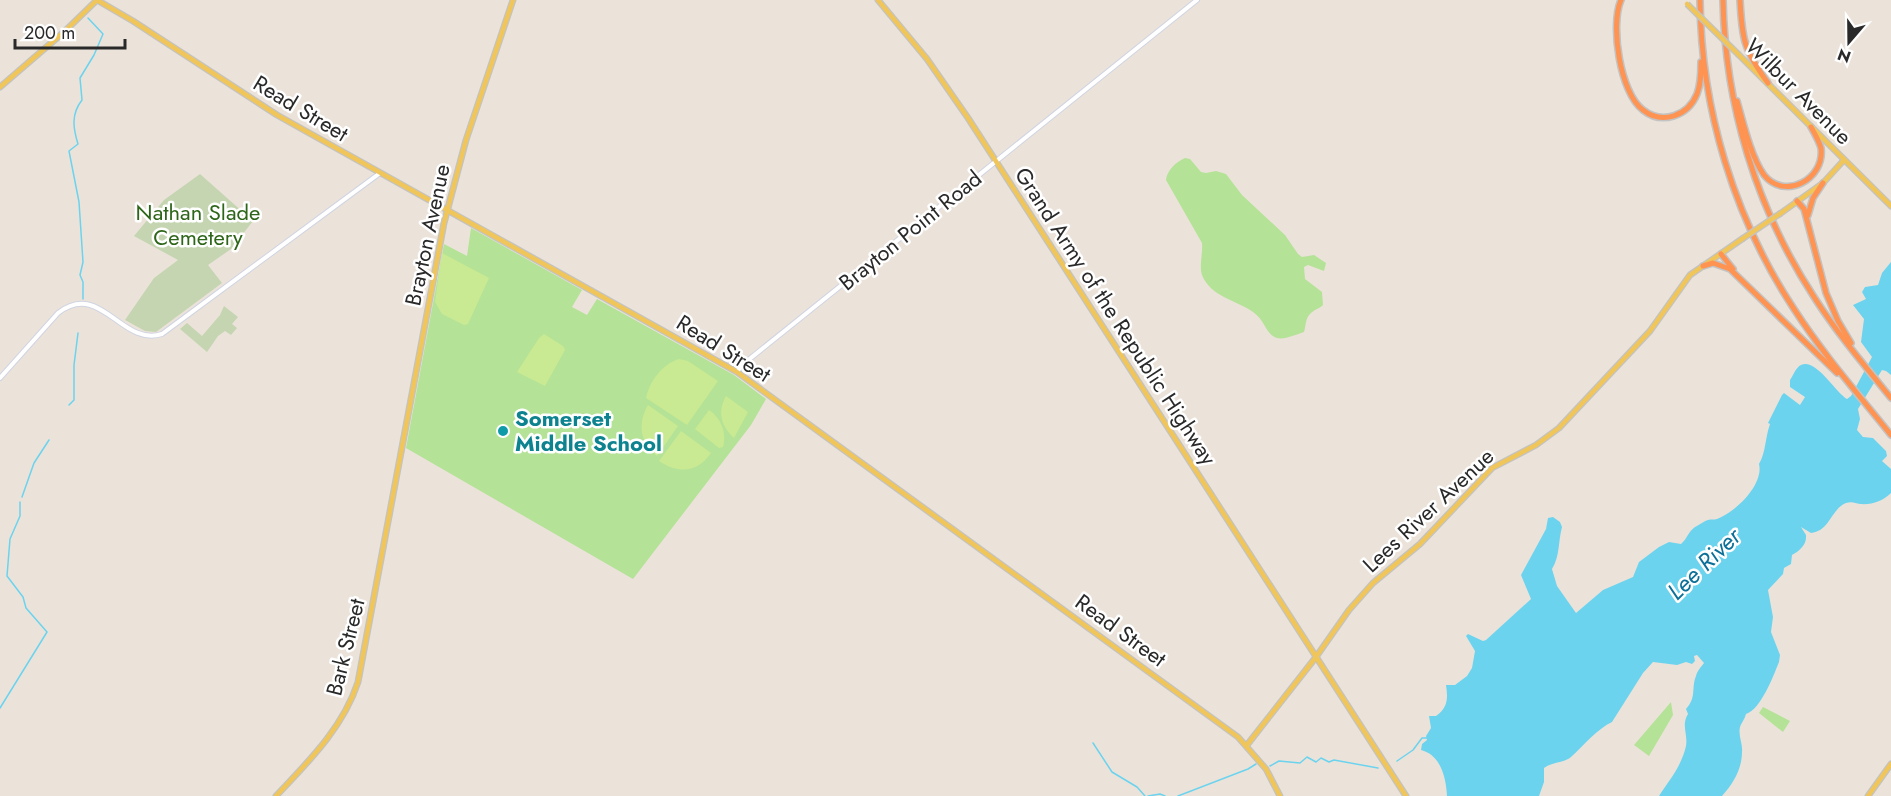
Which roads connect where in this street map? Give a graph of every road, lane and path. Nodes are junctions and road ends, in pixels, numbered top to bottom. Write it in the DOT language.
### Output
graph roads {
  1 [pos="97,0"];
  2 [pos="513,0"];
  3 [pos="878,0"];
  4 [pos="1197,0"];
  5 [pos="1621,0"];
  6 [pos="1700,0"];
  7 [pos="1723,0"];
  8 [pos="1740,0"];
  9 [pos="1685,2"];
  10 [pos="1701,33"];
  11 [pos="1729,74"];
  12 [pos="1768,83"];
  13 [pos="0,87"];
  14 [pos="1811,127"];
  15 [pos="1844,160"];
  16 [pos="996,161"];
  17 [pos="380,173"];
  18 [pos="1823,183"];
  19 [pos="1797,201"];
  20 [pos="1891,206"];
  21 [pos="447,210"];
  22 [pos="1809,226"];
  23 [pos="1721,254"];
  24 [pos="1703,266"];
  25 [pos="1743,282"];
  26 [pos="1862,363"];
  27 [pos="736,372"];
  28 [pos="0,378"];
  29 [pos="1851,386"];
  30 [pos="1891,398"];
  31 [pos="1891,435"];
  32 [pos="396,482"];
  33 [pos="1316,657"];
  34 [pos="1247,745"];
  35 [pos="1891,764"];
  36 [pos="276,796"];
  37 [pos="1280,796"];
  38 [pos="1406,796"];
  39 [pos="1868,796"];
  1 -- 13 [label="main road"];
  1 -- 17 [label="main road, Read Street"];
  2 -- 21 [label="main road, Brayton Avenue"];
  3 -- 16 [label="main road, Grand Army of the Republic Highway"];
  4 -- 16 [label="street, Brayton Point Road"];
  5 -- 10 [label="highway"];
  6 -- 10 [label="highway"];
  7 -- 11 [label="highway"];
  8 -- 12 [label="highway"];
  9 -- 12 [label="main road, Wilbur Avenue, bridge"];
  10 -- 29 [label="highway"];
  11 -- 14 [label="highway"];
  11 -- 26 [label="highway"];
  12 -- 14 [label="main road, Wilbur Avenue"];
  14 -- 15 [label="main road, Wilbur Avenue"];
  15 -- 18 [label="main road, Lees River Avenue"];
  15 -- 20 [label="main road, Wilbur Avenue"];
  16 -- 27 [label="street, Brayton Point Road"];
  16 -- 33 [label="main road, Grand Army of the Republic Highway"];
  17 -- 21 [label="main road, Read Street"];
  17 -- 28 [label="street"];
  18 -- 19 [label="main road, Lees River Avenue"];
  18 -- 22 [label="highway"];
  19 -- 22 [label="highway"];
  19 -- 23 [label="main road, Lees River Avenue, bridge"];
  21 -- 27 [label="main road, Read Street"];
  21 -- 32 [label="main road, Brayton Avenue"];
  22 -- 26 [label="highway"];
  23 -- 24 [label="main road, Lees River Avenue"];
  23 -- 25 [label="highway"];
  24 -- 25 [label="highway"];
  24 -- 33 [label="main road, Lees River Avenue"];
  25 -- 29 [label="highway"];
  26 -- 30 [label="highway"];
  27 -- 34 [label="main road, Read Street"];
  29 -- 31 [label="highway"];
  32 -- 36 [label="main road, Bark Street"];
  33 -- 34 [label="main road, Lees River Avenue"];
  33 -- 38 [label="main road"];
  34 -- 37 [label="main road, Read Street"];
  35 -- 39 [label="main road"];
}
